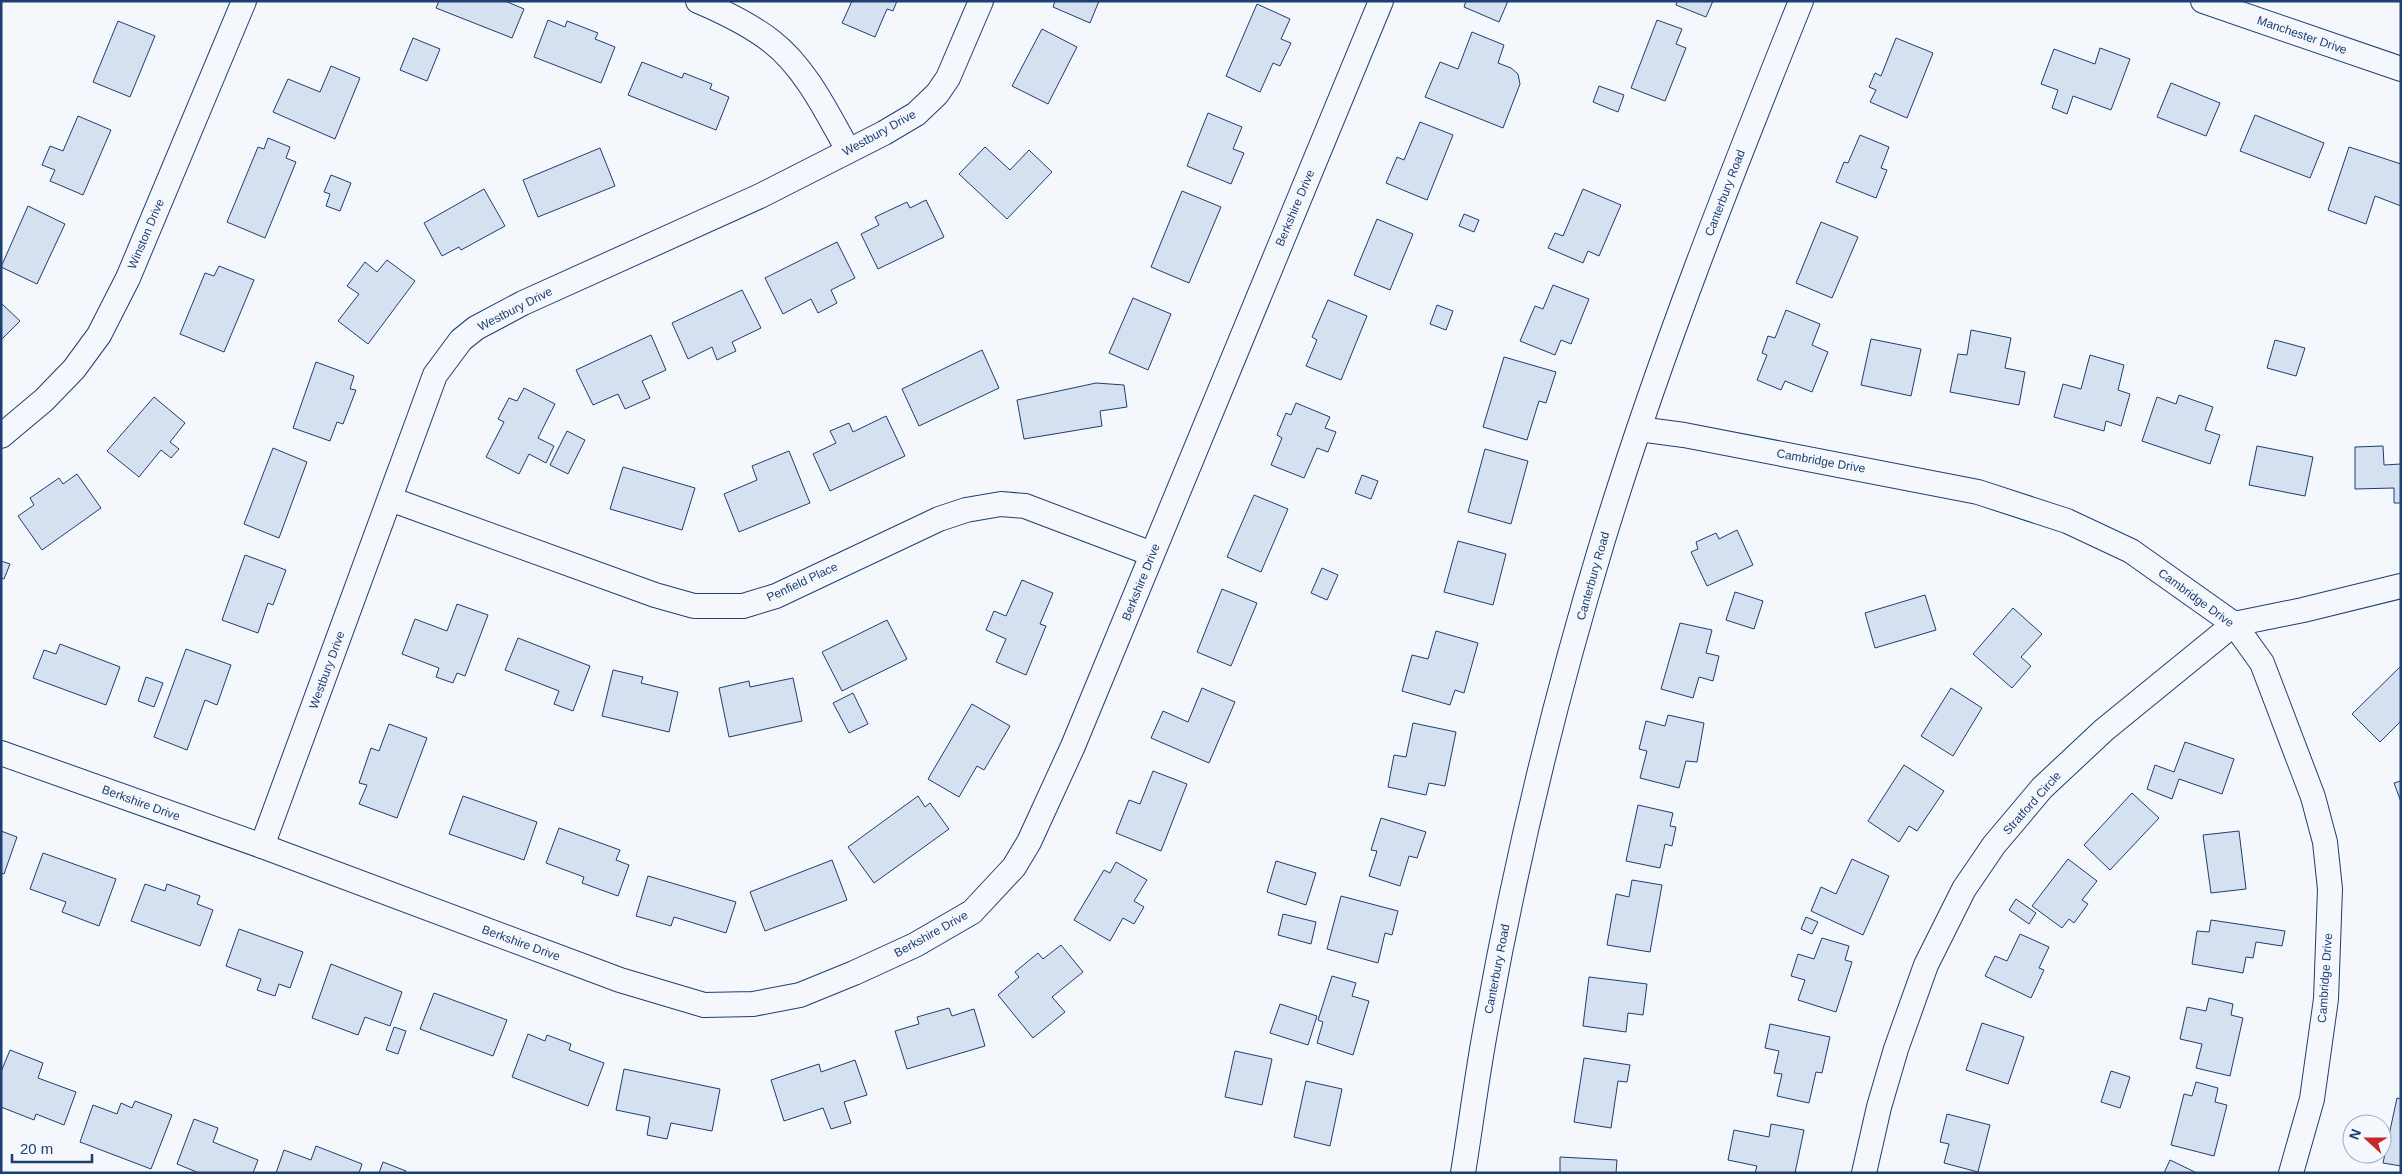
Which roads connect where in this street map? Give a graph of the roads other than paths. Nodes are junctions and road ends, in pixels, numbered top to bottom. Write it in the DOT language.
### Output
graph roads {
  1 [pos="244,1"];
  2 [pos="698,1"];
  3 [pos="981,1"];
  4 [pos="1381,1"];
  5 [pos="1801,1"];
  6 [pos="2203,1"];
  7 [pos="2401,69"];
  8 [pos="848,150"];
  9 [pos="1640,429"];
  10 [pos="1,436"];
  11 [pos="390,499"];
  12 [pos="1152,554"];
  13 [pos="2401,586"];
  14 [pos="2234,624"];
  15 [pos="1,753"];
  16 [pos="262,846"];
  17 [pos="1463,1173"];
  18 [pos="1864,1173"];
  19 [pos="2291,1173"];
  1 -- 10 [label="street, Winston Drive"];
  2 -- 8 [label="street"];
  3 -- 8 [label="street, Westbury Drive"];
  4 -- 12 [label="street, Berkshire Drive"];
  5 -- 9 [label="street, Canterbury Road"];
  6 -- 7 [label="street, Manchester Drive"];
  8 -- 11 [label="street, Westbury Drive"];
  9 -- 14 [label="street, Cambridge Drive"];
  9 -- 17 [label="street, Canterbury Road"];
  11 -- 12 [label="street, Penfield Place"];
  11 -- 16 [label="street, Westbury Drive"];
  12 -- 16 [label="street, Berkshire Drive"];
  13 -- 14 [label="street, Stratford Circle"];
  14 -- 18 [label="street, Stratford Circle"];
  14 -- 19 [label="street, Cambridge Drive"];
  15 -- 16 [label="street, Berkshire Drive"];
}
